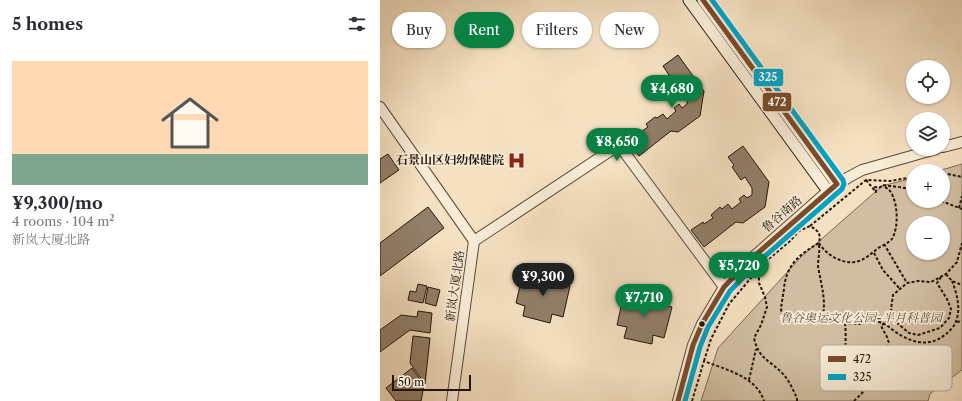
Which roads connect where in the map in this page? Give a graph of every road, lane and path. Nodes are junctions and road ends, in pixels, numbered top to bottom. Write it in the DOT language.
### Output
graph roads {
  1 [pos="689,0"];
  2 [pos="703,0"];
  3 [pos="380,107"];
  4 [pos="962,142"];
  5 [pos="950,145"];
  6 [pos="911,156"];
  7 [pos="862,170"];
  8 [pos="950,174"];
  9 [pos="962,177"];
  10 [pos="906,178"];
  11 [pos="866,180"];
  12 [pos="837,184"];
  13 [pos="883,185"];
  14 [pos="906,188"];
  15 [pos="828,191"];
  16 [pos="962,196"];
  17 [pos="950,204"];
  18 [pos="959,208"];
  19 [pos="962,209"];
  20 [pos="810,226"];
  21 [pos="474,241"];
  22 [pos="819,243"];
  23 [pos="962,243"];
  24 [pos="884,244"];
  25 [pos="874,253"];
  26 [pos="764,263"];
  27 [pos="946,274"];
  28 [pos="941,277"];
  29 [pos="952,281"];
  30 [pos="907,283"];
  31 [pos="962,285"];
  32 [pos="724,287"];
  33 [pos="900,288"];
  34 [pos="894,318"];
  35 [pos="822,320"];
  36 [pos="962,321"];
  37 [pos="957,322"];
  38 [pos="845,323"];
  39 [pos="884,323"];
  40 [pos="845,345"];
  41 [pos="888,345"];
  42 [pos="756,349"];
  43 [pos="704,361"];
  44 [pos="749,380"];
  45 [pos="863,392"];
  46 [pos="452,401"];
  47 [pos="678,401"];
  48 [pos="692,401"];
  49 [pos="764,401"];
  50 [pos="797,401"];
  51 [pos="854,401"];
  1 -- 15 [label="main road"];
  2 -- 12 [label="main road"];
  3 -- 21 [label="street, 新岚大厦北路"];
  4 -- 5 [label="street"];
  6 -- 7 [label="street, 鲁谷南路"];
  7 -- 11 [label="path"];
  7 -- 12 [label="street, 鲁谷南路"];
  8 -- 9 [label="path"];
  10 -- 11 [label="path"];
  11 -- 13 [label="path"];
  11 -- 20 [label="path"];
  12 -- 15 [label="street, 鲁谷南路"];
  13 -- 14 [label="path"];
  13 -- 24 [label="path"];
  15 -- 32 [label="street, 鲁谷南路"];
  16 -- 18 [label="path"];
  17 -- 18 [label="path"];
  18 -- 19 [label="path"];
  20 -- 22 [label="path"];
  20 -- 26 [label="path"];
  21 -- 32 [label="street"];
  21 -- 46 [label="street, 新岚大厦北路"];
  22 -- 25 [label="path"];
  22 -- 35 [label="path"];
  22 -- 35 [label="path"];
  23 -- 27 [label="path"];
  24 -- 25 [label="path"];
  24 -- 30 [label="path"];
  25 -- 33 [label="path"];
  26 -- 42 [label="path"];
  26 -- 43 [label="path"];
  27 -- 28 [label="path"];
  27 -- 29 [label="path"];
  28 -- 30 [label="path"];
  28 -- 34 [label="path"];
  29 -- 31 [label="path"];
  29 -- 37 [label="path"];
  30 -- 33 [label="path"];
  32 -- 47 [label="street, 鲁谷南路"];
  33 -- 34 [label="path"];
  34 -- 39 [label="path"];
  35 -- 38 [label="path"];
  36 -- 37 [label="path"];
  37 -- 39 [label="path"];
  38 -- 39 [label="path"];
  38 -- 40 [label="path"];
  39 -- 41 [label="path"];
  42 -- 44 [label="path"];
  42 -- 50 [label="path"];
  43 -- 44 [label="path"];
  43 -- 48 [label="path"];
  44 -- 49 [label="path"];
  45 -- 51 [label="path"];
}
